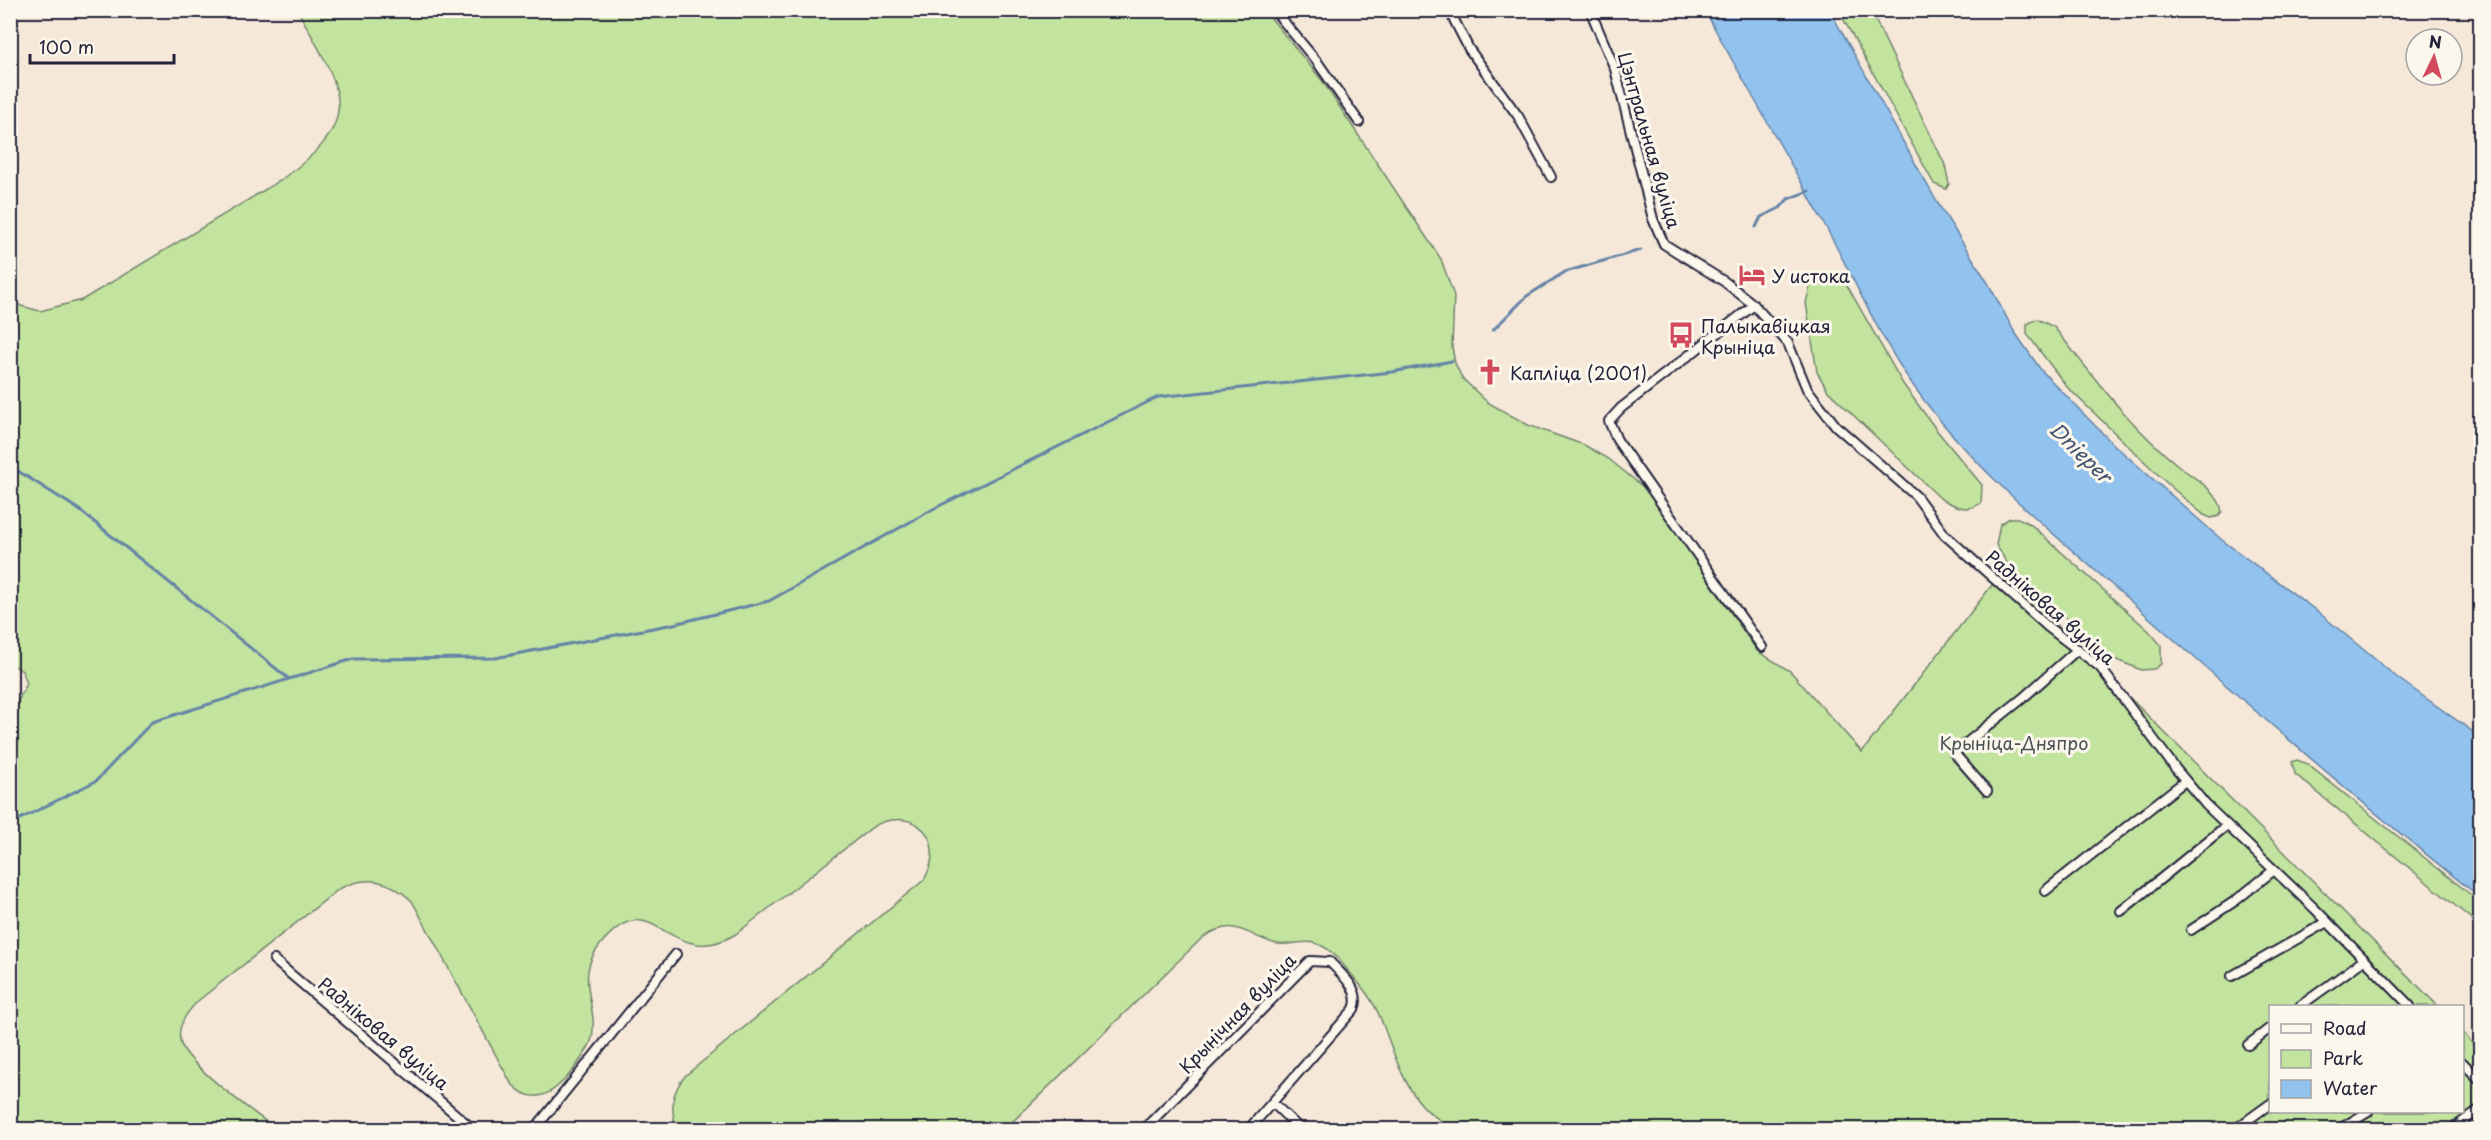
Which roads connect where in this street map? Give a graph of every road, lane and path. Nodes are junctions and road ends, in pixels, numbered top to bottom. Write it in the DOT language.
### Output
graph roads {
  1 [pos="1274,10"];
  2 [pos="1449,10"];
  3 [pos="1590,10"];
  4 [pos="1359,122"];
  5 [pos="1551,177"];
  6 [pos="1754,305"];
  7 [pos="1762,647"];
  8 [pos="2078,649"];
  9 [pos="2185,781"];
  10 [pos="1987,791"];
  11 [pos="2226,826"];
  12 [pos="2274,870"];
  13 [pos="2045,891"];
  14 [pos="2121,911"];
  15 [pos="2327,922"];
  16 [pos="2191,930"];
  17 [pos="676,954"];
  18 [pos="274,960"];
  19 [pos="2364,960"];
  20 [pos="2232,976"];
  21 [pos="2301,1005"];
  22 [pos="2409,1005"];
  23 [pos="2269,1029"];
  24 [pos="2248,1045"];
  25 [pos="2464,1063"];
  26 [pos="2481,1080"];
  27 [pos="1273,1103"];
  28 [pos="2269,1105"];
  29 [pos="2481,1109"];
  30 [pos="2366,1113"];
  31 [pos="2241,1125"];
  32 [pos="474,1130"];
  33 [pos="534,1130"];
  34 [pos="1143,1130"];
  35 [pos="1248,1130"];
  36 [pos="1301,1130"];
  37 [pos="2338,1130"];
  38 [pos="2451,1130"];
  1 -- 4 [label="street"];
  2 -- 5 [label="street"];
  3 -- 6 [label="street, Цэнтральная вуліца"];
  6 -- 7 [label="street"];
  6 -- 8 [label="street, Радніковая вуліца"];
  8 -- 9 [label="street, Радніковая вуліца"];
  8 -- 10 [label="street"];
  9 -- 11 [label="street, Радніковая вуліца"];
  9 -- 13 [label="street"];
  11 -- 12 [label="street, Радніковая вуліца"];
  11 -- 14 [label="street"];
  12 -- 15 [label="street, Радніковая вуліца"];
  12 -- 16 [label="street"];
  15 -- 19 [label="street, Радніковая вуліца"];
  15 -- 20 [label="street"];
  17 -- 33 [label="street"];
  18 -- 32 [label="street, Радніковая вуліца"];
  19 -- 21 [label="street"];
  19 -- 22 [label="street, Радніковая вуліца"];
  23 -- 24 [label="street"];
  25 -- 26 [label="street"];
  27 -- 34 [label="street, Крынічная вуліца"];
  27 -- 35 [label="street, Крынічная вуліца"];
  27 -- 36 [label="street"];
  28 -- 31 [label="street"];
  29 -- 38 [label="street"];
  30 -- 37 [label="street"];
}
